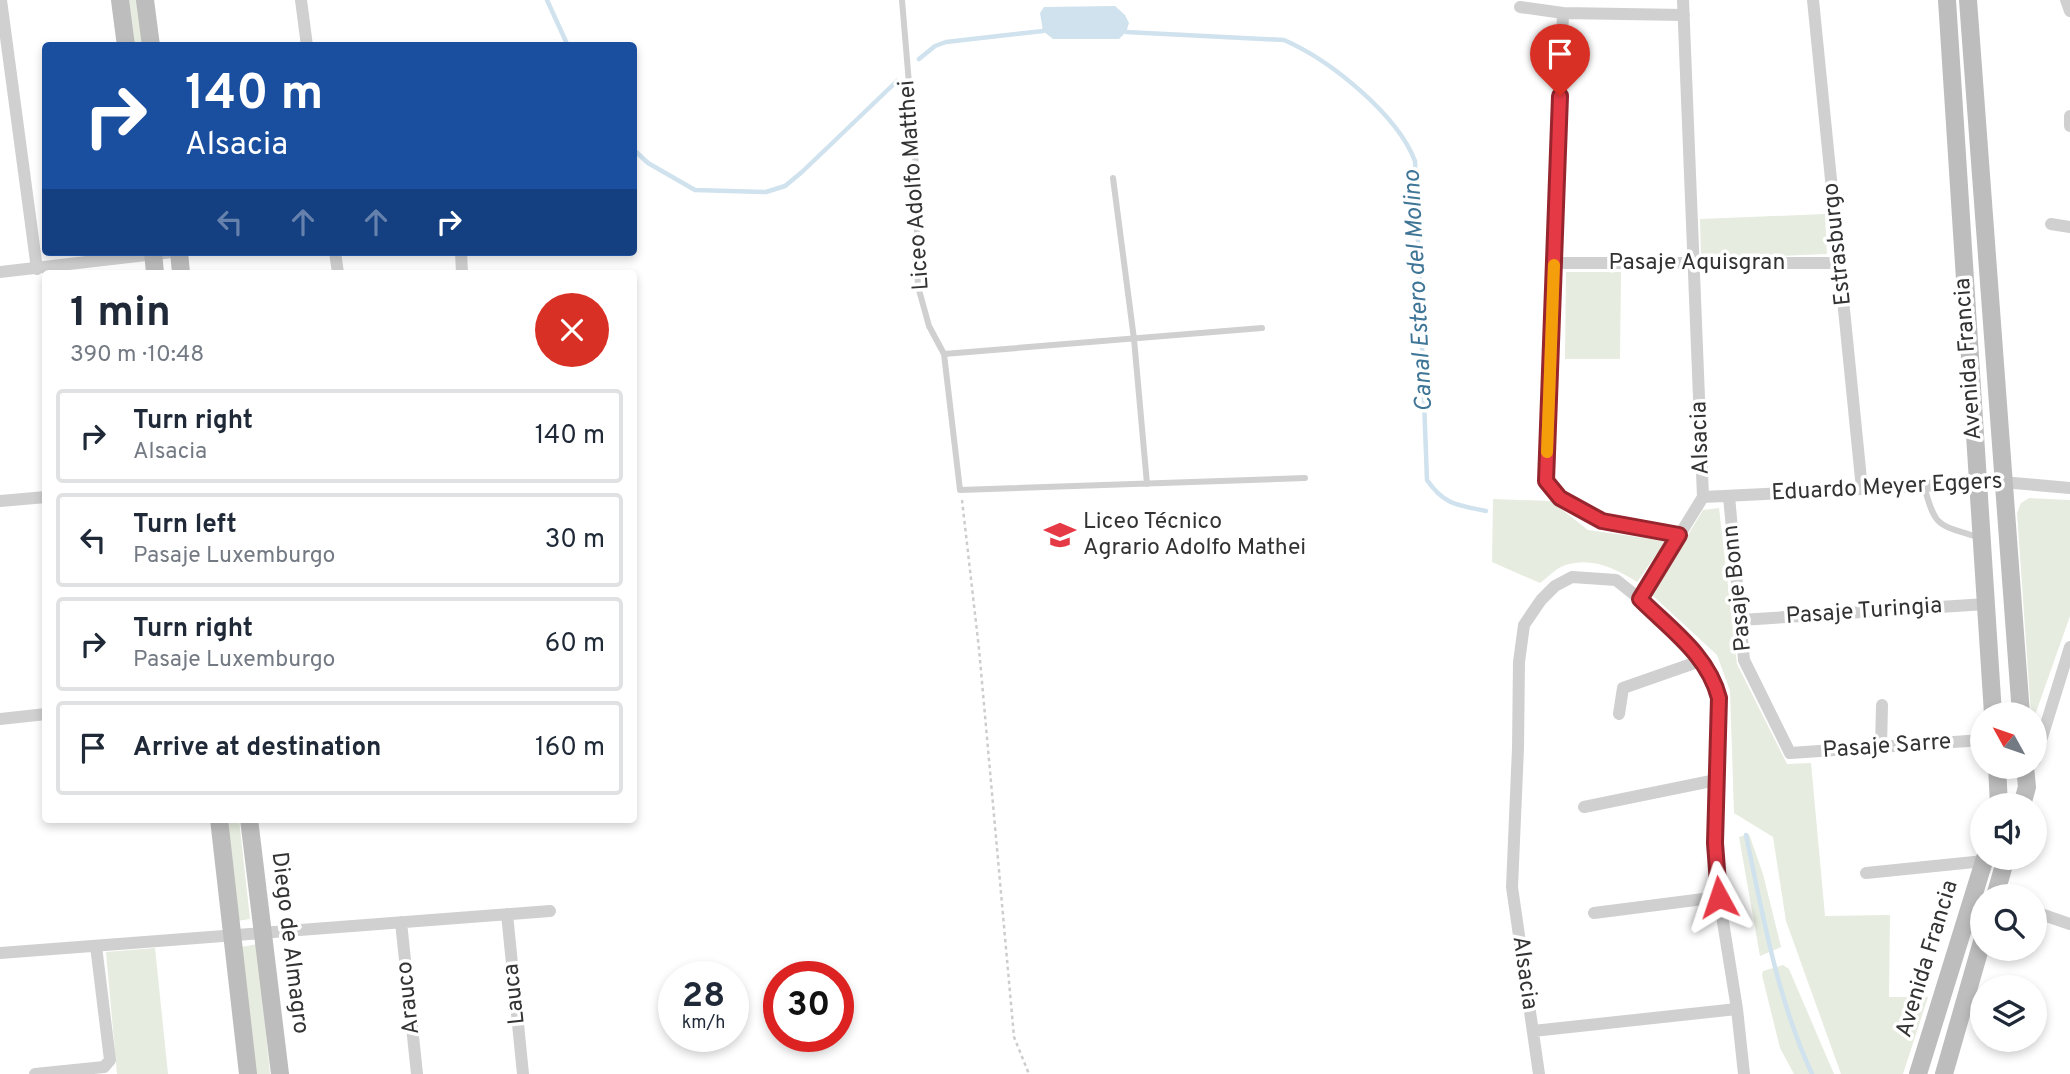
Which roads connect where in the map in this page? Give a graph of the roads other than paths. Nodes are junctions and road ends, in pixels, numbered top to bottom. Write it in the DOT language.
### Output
graph roads {
  1 [pos="1,0"];
  2 [pos="120,0"];
  3 [pos="145,0"];
  4 [pos="301,0"];
  5 [pos="902,0"];
  6 [pos="1684,0"];
  7 [pos="1813,0"];
  8 [pos="1947,0"];
  9 [pos="1968,0"];
  10 [pos="2066,0"];
  11 [pos="1520,7"];
  12 [pos="2070,11"];
  13 [pos="1563,13"];
  14 [pos="1684,15"];
  15 [pos="125,42"];
  16 [pos="151,42"];
  17 [pos="306,42"];
  18 [pos="2070,117"];
  19 [pos="2070,126"];
  20 [pos="1113,178"];
  21 [pos="2051,224"];
  22 [pos="2070,227"];
  23 [pos="131,256"];
  24 [pos="1554,263"];
  25 [pos="1694,263"];
  26 [pos="1840,263"];
  27 [pos="37,269"];
  28 [pos="0,272"];
  29 [pos="1262,328"];
  30 [pos="1134,339"];
  31 [pos="944,354"];
  32 [pos="1305,478"];
  33 [pos="2002,482"];
  34 [pos="1978,483"];
  35 [pos="1147,484"];
  36 [pos="1924,486"];
  37 [pos="2070,488"];
  38 [pos="1862,489"];
  39 [pos="1729,496"];
  40 [pos="42,497"];
  41 [pos="1703,497"];
  42 [pos="0,501"];
  43 [pos="1679,535"];
  44 [pos="1982,538"];
  45 [pos="1640,599"];
  46 [pos="1986,604"];
  47 [pos="1741,620"];
  48 [pos="2070,647"];
  49 [pos="1703,660"];
  50 [pos="2017,662"];
  51 [pos="1990,666"];
  52 [pos="1992,702"];
  53 [pos="2020,702"];
  54 [pos="1882,705"];
  55 [pos="1619,713"];
  56 [pos="42,714"];
  57 [pos="2048,718"];
  58 [pos="0,719"];
  59 [pos="1970,741"];
  60 [pos="1881,747"];
  61 [pos="1790,753"];
  62 [pos="2026,779"];
  63 [pos="2029,779"];
  64 [pos="1716,780"];
  65 [pos="2027,787"];
  66 [pos="2025,793"];
  67 [pos="1584,807"];
  68 [pos="219,823"];
  69 [pos="249,823"];
  70 [pos="1970,861"];
  71 [pos="1866,873"];
  72 [pos="1719,897"];
  73 [pos="550,911"];
  74 [pos="1594,913"];
  75 [pos="507,914"];
  76 [pos="2047,916"];
  77 [pos="401,922"];
  78 [pos="2070,924"];
  79 [pos="1970,926"];
  80 [pos="263,933"];
  81 [pos="232,936"];
  82 [pos="96,946"];
  83 [pos="0,954"];
  84 [pos="1976,961"];
  85 [pos="1737,1009"];
  86 [pos="1533,1031"];
  87 [pos="35,1074"];
  88 [pos="248,1074"];
  89 [pos="281,1074"];
  90 [pos="417,1074"];
  91 [pos="523,1074"];
  92 [pos="1539,1074"];
  93 [pos="1744,1074"];
  94 [pos="1919,1074"];
  95 [pos="1944,1074"];
  1 -- 27 [label="street"];
  2 -- 15 [label="main road"];
  3 -- 16 [label="main road"];
  4 -- 17 [label="street"];
  5 -- 31 [label="lane, Liceo Adolfo Matthei"];
  6 -- 14 [label="street, Alsacia"];
  7 -- 26 [label="street, Estrasburgo"];
  8 -- 34 [label="main road, Avenida Francia"];
  9 -- 33 [label="main road, Avenida Francia"];
  10 -- 12 [label="street"];
  11 -- 13 [label="street"];
  13 -- 14 [label="street"];
  13 -- 24 [label="street"];
  14 -- 25 [label="street, Alsacia"];
  18 -- 19 [label="street"];
  20 -- 30 [label="lane"];
  21 -- 22 [label="street"];
  23 -- 27 [label="street"];
  24 -- 25 [label="street, Pasaje Aquisgran"];
  24 -- 43 [label="street"];
  25 -- 26 [label="street, Pasaje Aquisgran"];
  25 -- 41 [label="street, Alsacia"];
  26 -- 38 [label="street, Estrasburgo"];
  27 -- 28 [label="street"];
  29 -- 30 [label="lane"];
  30 -- 31 [label="lane"];
  30 -- 35 [label="lane"];
  31 -- 35 [label="lane, Liceo Adolfo Matthei"];
  32 -- 35 [label="lane"];
  33 -- 34 [label="street, Eduardo Meyer Eggers"];
  33 -- 37 [label="street, Eduardo Meyer Eggers"];
  33 -- 50 [label="main road, Avenida Francia"];
  34 -- 36 [label="street, Eduardo Meyer Eggers"];
  34 -- 44 [label="main road, Avenida Francia"];
  36 -- 38 [label="street, Eduardo Meyer Eggers"];
  36 -- 44 [label="lane"];
  38 -- 39 [label="street, Eduardo Meyer Eggers"];
  39 -- 41 [label="street, Eduardo Meyer Eggers"];
  39 -- 47 [label="street, Pasaje Bonn"];
  40 -- 42 [label="street"];
  41 -- 43 [label="street, Alsacia"];
  43 -- 45 [label="street, Alsacia"];
  44 -- 46 [label="main road, Avenida Francia"];
  45 -- 49 [label="street"];
  45 -- 86 [label="street, Alsacia"];
  46 -- 47 [label="street, Pasaje Turingia"];
  46 -- 51 [label="main road, Avenida Francia"];
  47 -- 61 [label="street, Pasaje Bonn"];
  48 -- 57 [label="street"];
  49 -- 55 [label="street"];
  49 -- 64 [label="street"];
  50 -- 51 [label="main road"];
  50 -- 53 [label="main road, Avenida Francia"];
  51 -- 52 [label="main road, Avenida Francia"];
  54 -- 60 [label="street"];
  56 -- 58 [label="street"];
  59 -- 60 [label="street, Pasaje Sarre"];
  60 -- 61 [label="street, Pasaje Sarre"];
  62 -- 65 [label="main road"];
  63 -- 65 [label="street"];
  64 -- 67 [label="street"];
  64 -- 72 [label="street"];
  65 -- 66 [label="main road"];
  68 -- 81 [label="main road"];
  69 -- 80 [label="main road, Diego de Almagro"];
  70 -- 71 [label="street"];
  72 -- 74 [label="street"];
  72 -- 85 [label="street"];
  73 -- 75 [label="street"];
  75 -- 77 [label="street"];
  75 -- 91 [label="street, Lauca"];
  76 -- 78 [label="street"];
  77 -- 80 [label="street"];
  77 -- 90 [label="street, Arauco"];
  79 -- 94 [label="main road, Avenida Francia"];
  80 -- 81 [label="street"];
  80 -- 89 [label="main road, Diego de Almagro"];
  81 -- 82 [label="street"];
  81 -- 88 [label="main road"];
  82 -- 83 [label="street"];
  82 -- 87 [label="street"];
  84 -- 95 [label="main road, Avenida Francia"];
  85 -- 86 [label="street"];
  85 -- 93 [label="street"];
  86 -- 92 [label="street, Alsacia"];
}
